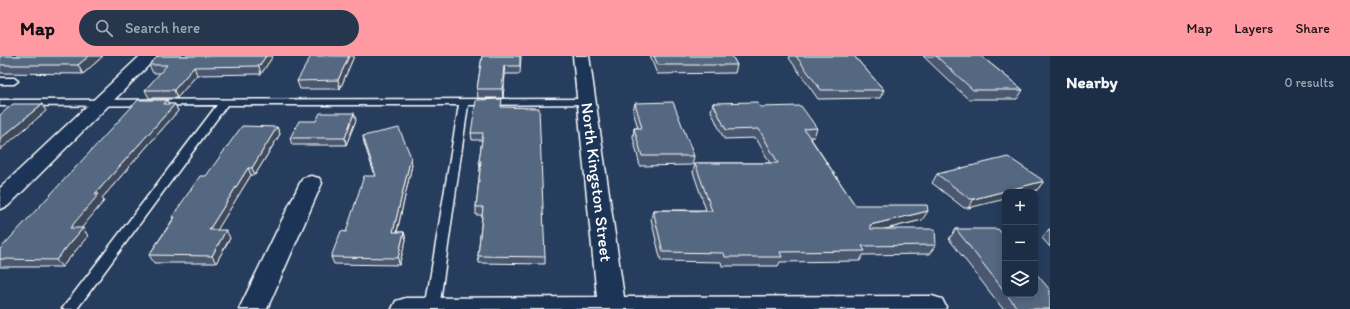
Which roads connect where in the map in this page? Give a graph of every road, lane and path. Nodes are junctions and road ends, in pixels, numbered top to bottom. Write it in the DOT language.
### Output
graph roads {
  1 [pos="150,56"];
  2 [pos="581,56"];
  3 [pos="0,81"];
  4 [pos="14,81"];
  5 [pos="224,102"];
  6 [pos="586,102"];
  7 [pos="0,103"];
  8 [pos="102,103"];
  9 [pos="464,103"];
  10 [pos="310,184"];
  11 [pos="0,201"];
  12 [pos="932,307"];
  13 [pos="612,308"];
  14 [pos="69,309"];
  15 [pos="254,309"];
  16 [pos="406,309"];
  17 [pos="432,309"];
  1 -- 8 [label="street"];
  2 -- 6 [label="street, North Kingston Street"];
  3 -- 4 [label="lane"];
  5 -- 8 [label="lane"];
  5 -- 9 [label="lane"];
  5 -- 14 [label="lane"];
  6 -- 9 [label="lane"];
  6 -- 13 [label="street, North Kingston Street"];
  7 -- 8 [label="lane"];
  8 -- 11 [label="street"];
  9 -- 17 [label="lane"];
  10 -- 15 [label="street"];
  12 -- 13 [label="street"];
  13 -- 17 [label="street"];
  16 -- 17 [label="street"];
}
